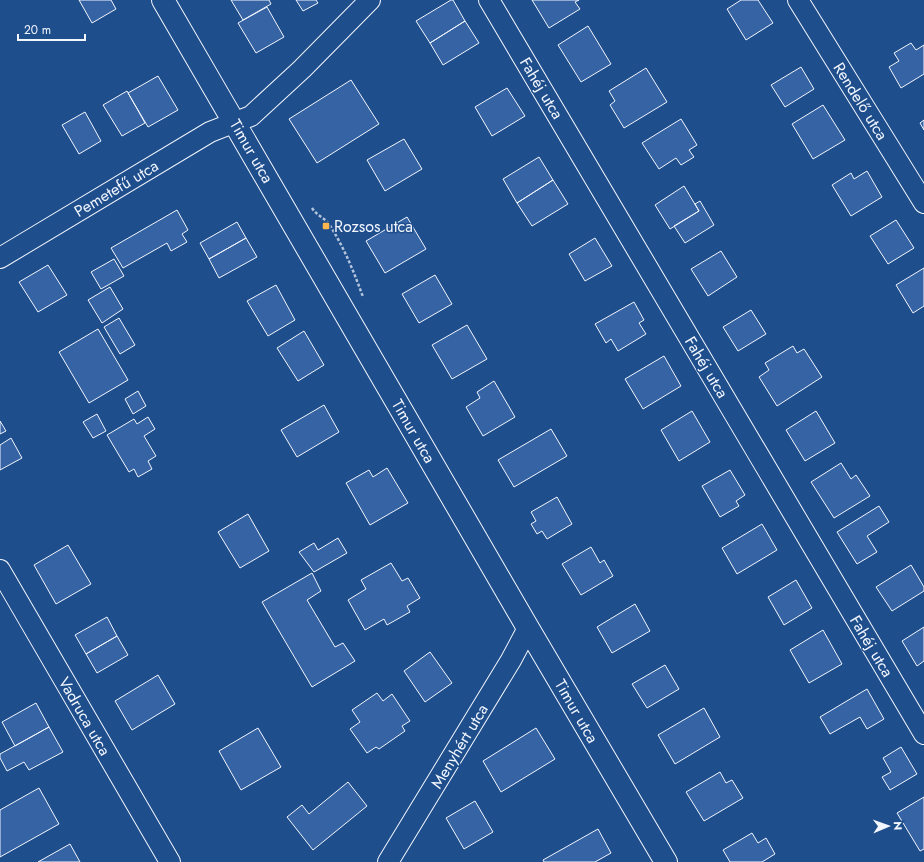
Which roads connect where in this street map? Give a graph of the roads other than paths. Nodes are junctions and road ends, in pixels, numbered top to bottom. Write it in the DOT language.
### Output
graph roads {
  1 [pos="163,0"];
  2 [pos="370,0"];
  3 [pos="489,0"];
  4 [pos="798,0"];
  5 [pos="235,122"];
  6 [pos="924,203"];
  7 [pos="0,258"];
  8 [pos="0,570"];
  9 [pos="528,628"];
  10 [pos="924,734"];
  11 [pos="170,862"];
  12 [pos="388,862"];
  13 [pos="666,862"];
  1 -- 5 [label="street, Timur utca"];
  2 -- 5 [label="street"];
  3 -- 10 [label="street, Fahéj utca"];
  4 -- 6 [label="street, Rendelő utca"];
  5 -- 7 [label="street, Pemetefű utca"];
  5 -- 9 [label="street, Timur utca"];
  8 -- 11 [label="street, Vadruca utca"];
  9 -- 12 [label="street, Menyhért utca"];
  9 -- 13 [label="street, Timur utca"];
}
